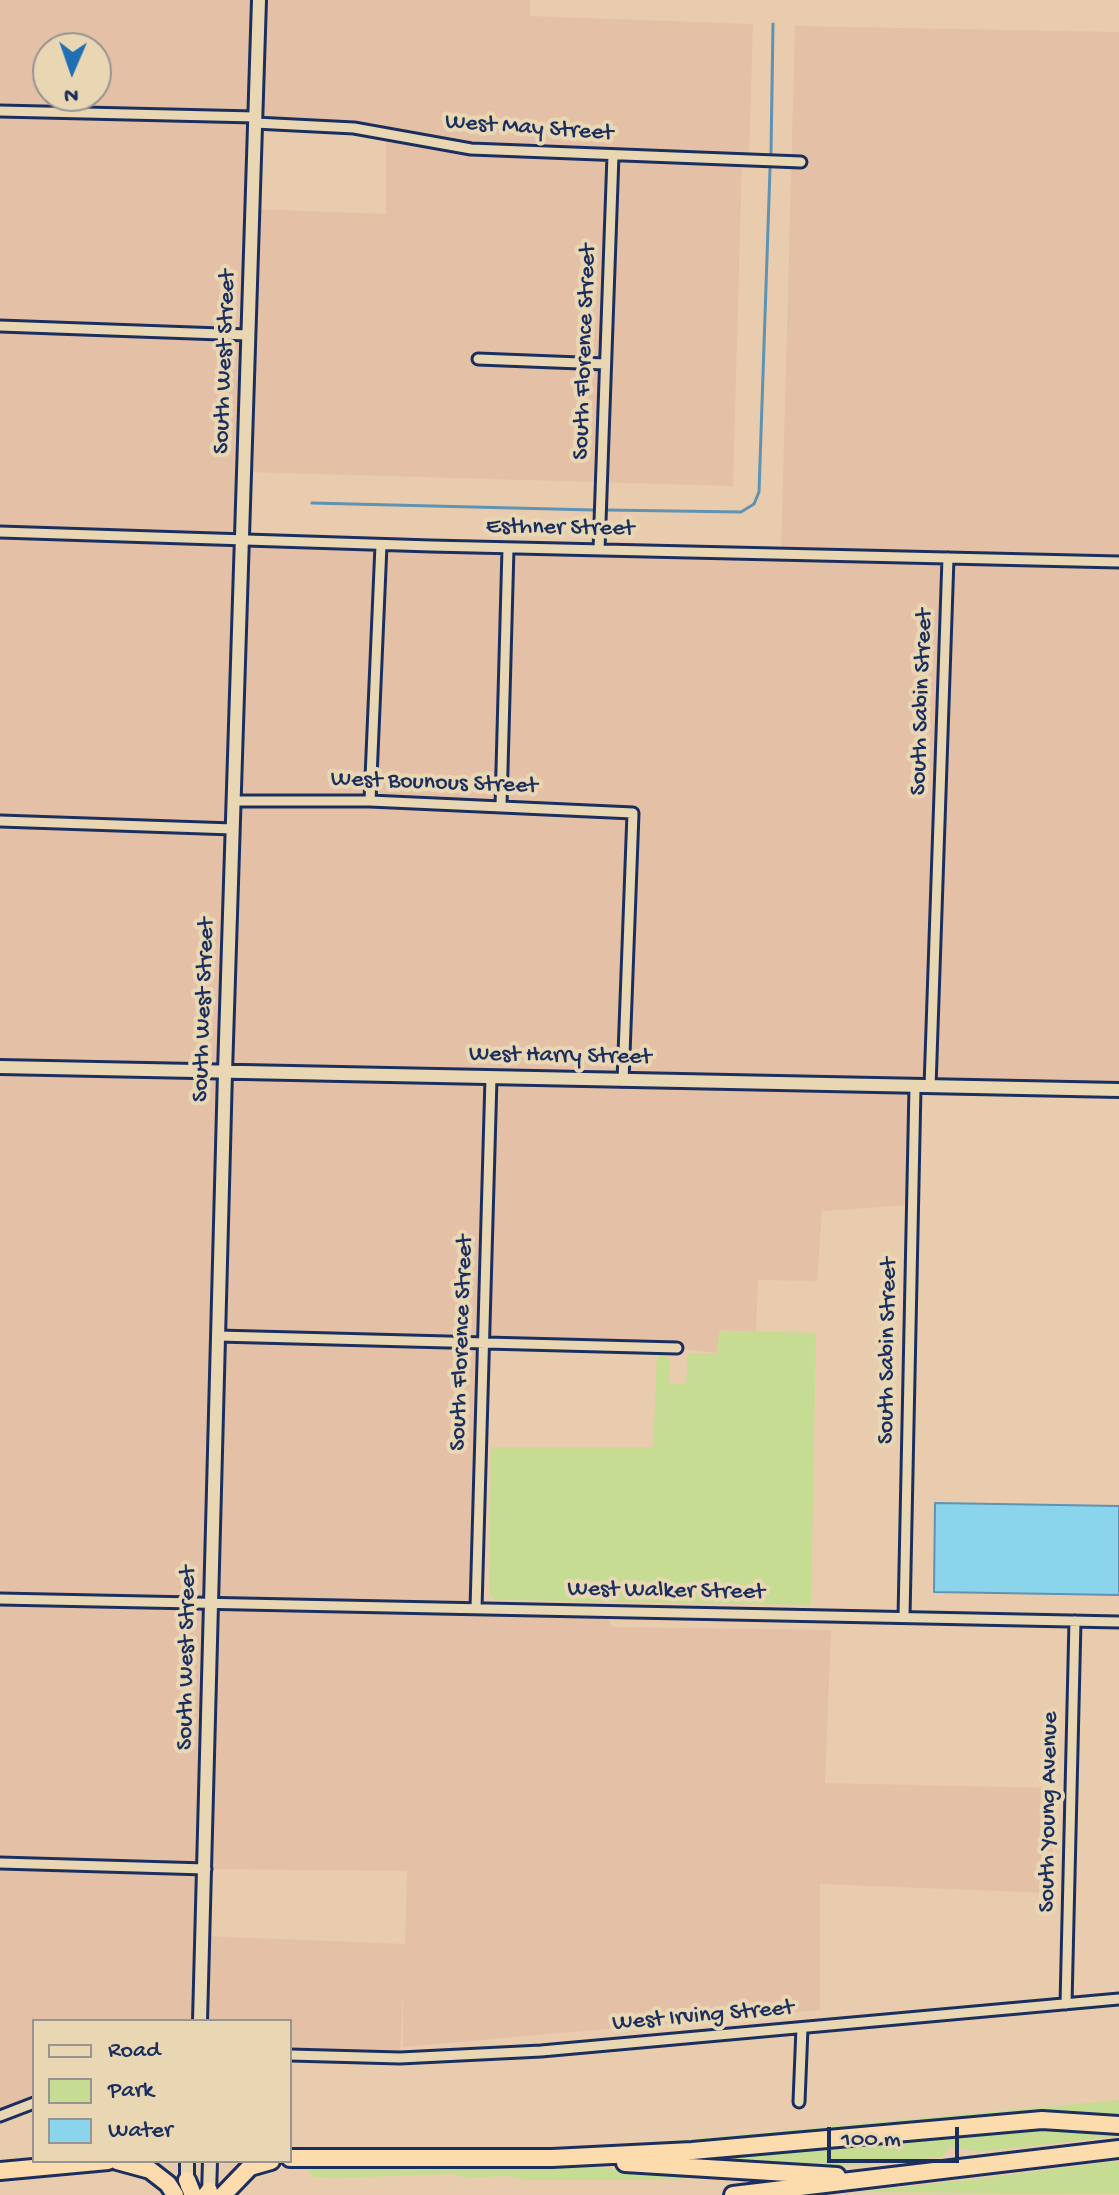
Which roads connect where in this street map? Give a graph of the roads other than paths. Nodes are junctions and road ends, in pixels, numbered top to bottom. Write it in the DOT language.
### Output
graph roads {
  1 [pos="259,0"];
  2 [pos="0,111"];
  3 [pos="255,120"];
  4 [pos="613,155"];
  5 [pos="801,162"];
  6 [pos="0,326"];
  7 [pos="248,335"];
  8 [pos="478,359"];
  9 [pos="605,364"];
  10 [pos="0,532"];
  11 [pos="243,541"];
  12 [pos="381,545"];
  13 [pos="508,548"];
  14 [pos="599,550"];
  15 [pos="948,558"];
  16 [pos="1119,562"];
  17 [pos="234,801"];
  18 [pos="370,801"];
  19 [pos="501,806"];
  20 [pos="0,821"];
  21 [pos="233,829"];
  22 [pos="0,1067"];
  23 [pos="225,1072"];
  24 [pos="491,1078"];
  25 [pos="623,1081"];
  26 [pos="915,1087"];
  27 [pos="930,1087"];
  28 [pos="1119,1090"];
  29 [pos="218,1336"];
  30 [pos="483,1343"];
  31 [pos="677,1348"];
  32 [pos="0,1599"];
  33 [pos="211,1604"];
  34 [pos="476,1608"];
  35 [pos="904,1617"];
  36 [pos="1075,1621"];
  37 [pos="1119,1622"];
  38 [pos="0,1863"];
  39 [pos="206,1869"];
  40 [pos="1119,1999"];
  41 [pos="1066,2004"];
  42 [pos="200,2019"];
  43 [pos="802,2028"];
  44 [pos="292,2055"];
  45 [pos="799,2102"];
  46 [pos="32,2104"];
  47 [pos="0,2116"];
  48 [pos="1119,2125"];
  49 [pos="1119,2149"];
  50 [pos="292,2158"];
  51 [pos="552,2158"];
  52 [pos="86,2163"];
  53 [pos="126,2163"];
  54 [pos="188,2163"];
  55 [pos="209,2163"];
  56 [pos="264,2163"];
  57 [pos="0,2171"];
  58 [pos="913,2173"];
  59 [pos="199,2192"];
  60 [pos="733,2195"];
  1 -- 3 [label="main road, South West Street"];
  2 -- 3 [label="street, West May Street"];
  3 -- 4 [label="street, West May Street"];
  3 -- 7 [label="main road, South West Street"];
  4 -- 5 [label="street, West May Street"];
  4 -- 9 [label="street, South Florence Street"];
  6 -- 7 [label="street"];
  7 -- 11 [label="main road, South West Street"];
  8 -- 9 [label="street"];
  9 -- 14 [label="street, South Florence Street"];
  10 -- 11 [label="street, Esthner Street"];
  11 -- 12 [label="street, Esthner Street"];
  11 -- 17 [label="main road, South West Street"];
  12 -- 13 [label="street, Esthner Street"];
  12 -- 18 [label="street"];
  13 -- 14 [label="street, Esthner Street"];
  13 -- 19 [label="street"];
  14 -- 15 [label="street, Esthner Street"];
  15 -- 16 [label="street, Esthner Street"];
  15 -- 27 [label="street, South Sabin Street"];
  17 -- 18 [label="street, West Bounous Street"];
  17 -- 21 [label="main road, South West Street"];
  18 -- 19 [label="street, West Bounous Street"];
  19 -- 25 [label="street, West Bounous Street"];
  20 -- 21 [label="street"];
  21 -- 23 [label="main road, South West Street"];
  22 -- 23 [label="main road, West Harry Street"];
  23 -- 24 [label="main road, West Harry Street"];
  23 -- 29 [label="main road, South West Street"];
  24 -- 25 [label="main road, West Harry Street"];
  24 -- 30 [label="street, South Florence Street"];
  25 -- 26 [label="main road, West Harry Street"];
  26 -- 27 [label="main road, West Harry Street"];
  26 -- 35 [label="street, South Sabin Street"];
  27 -- 28 [label="main road, West Harry Street"];
  29 -- 30 [label="street"];
  29 -- 33 [label="main road, South West Street"];
  30 -- 31 [label="street"];
  30 -- 34 [label="street, South Florence Street"];
  32 -- 33 [label="street, West Walker Street"];
  33 -- 34 [label="street, West Walker Street"];
  33 -- 39 [label="main road, South West Street"];
  34 -- 35 [label="street, West Walker Street"];
  35 -- 36 [label="street, West Walker Street"];
  36 -- 37 [label="street, West Walker Street"];
  36 -- 41 [label="street, South Young Avenue"];
  38 -- 39 [label="street"];
  39 -- 42 [label="main road, South West Street"];
  40 -- 41 [label="street, West Irving Street"];
  41 -- 43 [label="street, West Irving Street"];
  43 -- 44 [label="street, West Irving Street"];
  43 -- 45 [label="street"];
  46 -- 47 [label="street"];
  48 -- 51 [label="highway"];
  49 -- 58 [label="highway"];
  50 -- 51 [label="highway"];
  51 -- 58 [label="highway"];
  52 -- 57 [label="highway"];
  53 -- 59 [label="highway"];
  54 -- 59 [label="main road"];
  55 -- 59 [label="main road"];
  56 -- 59 [label="highway"];
  58 -- 60 [label="highway"];
}
